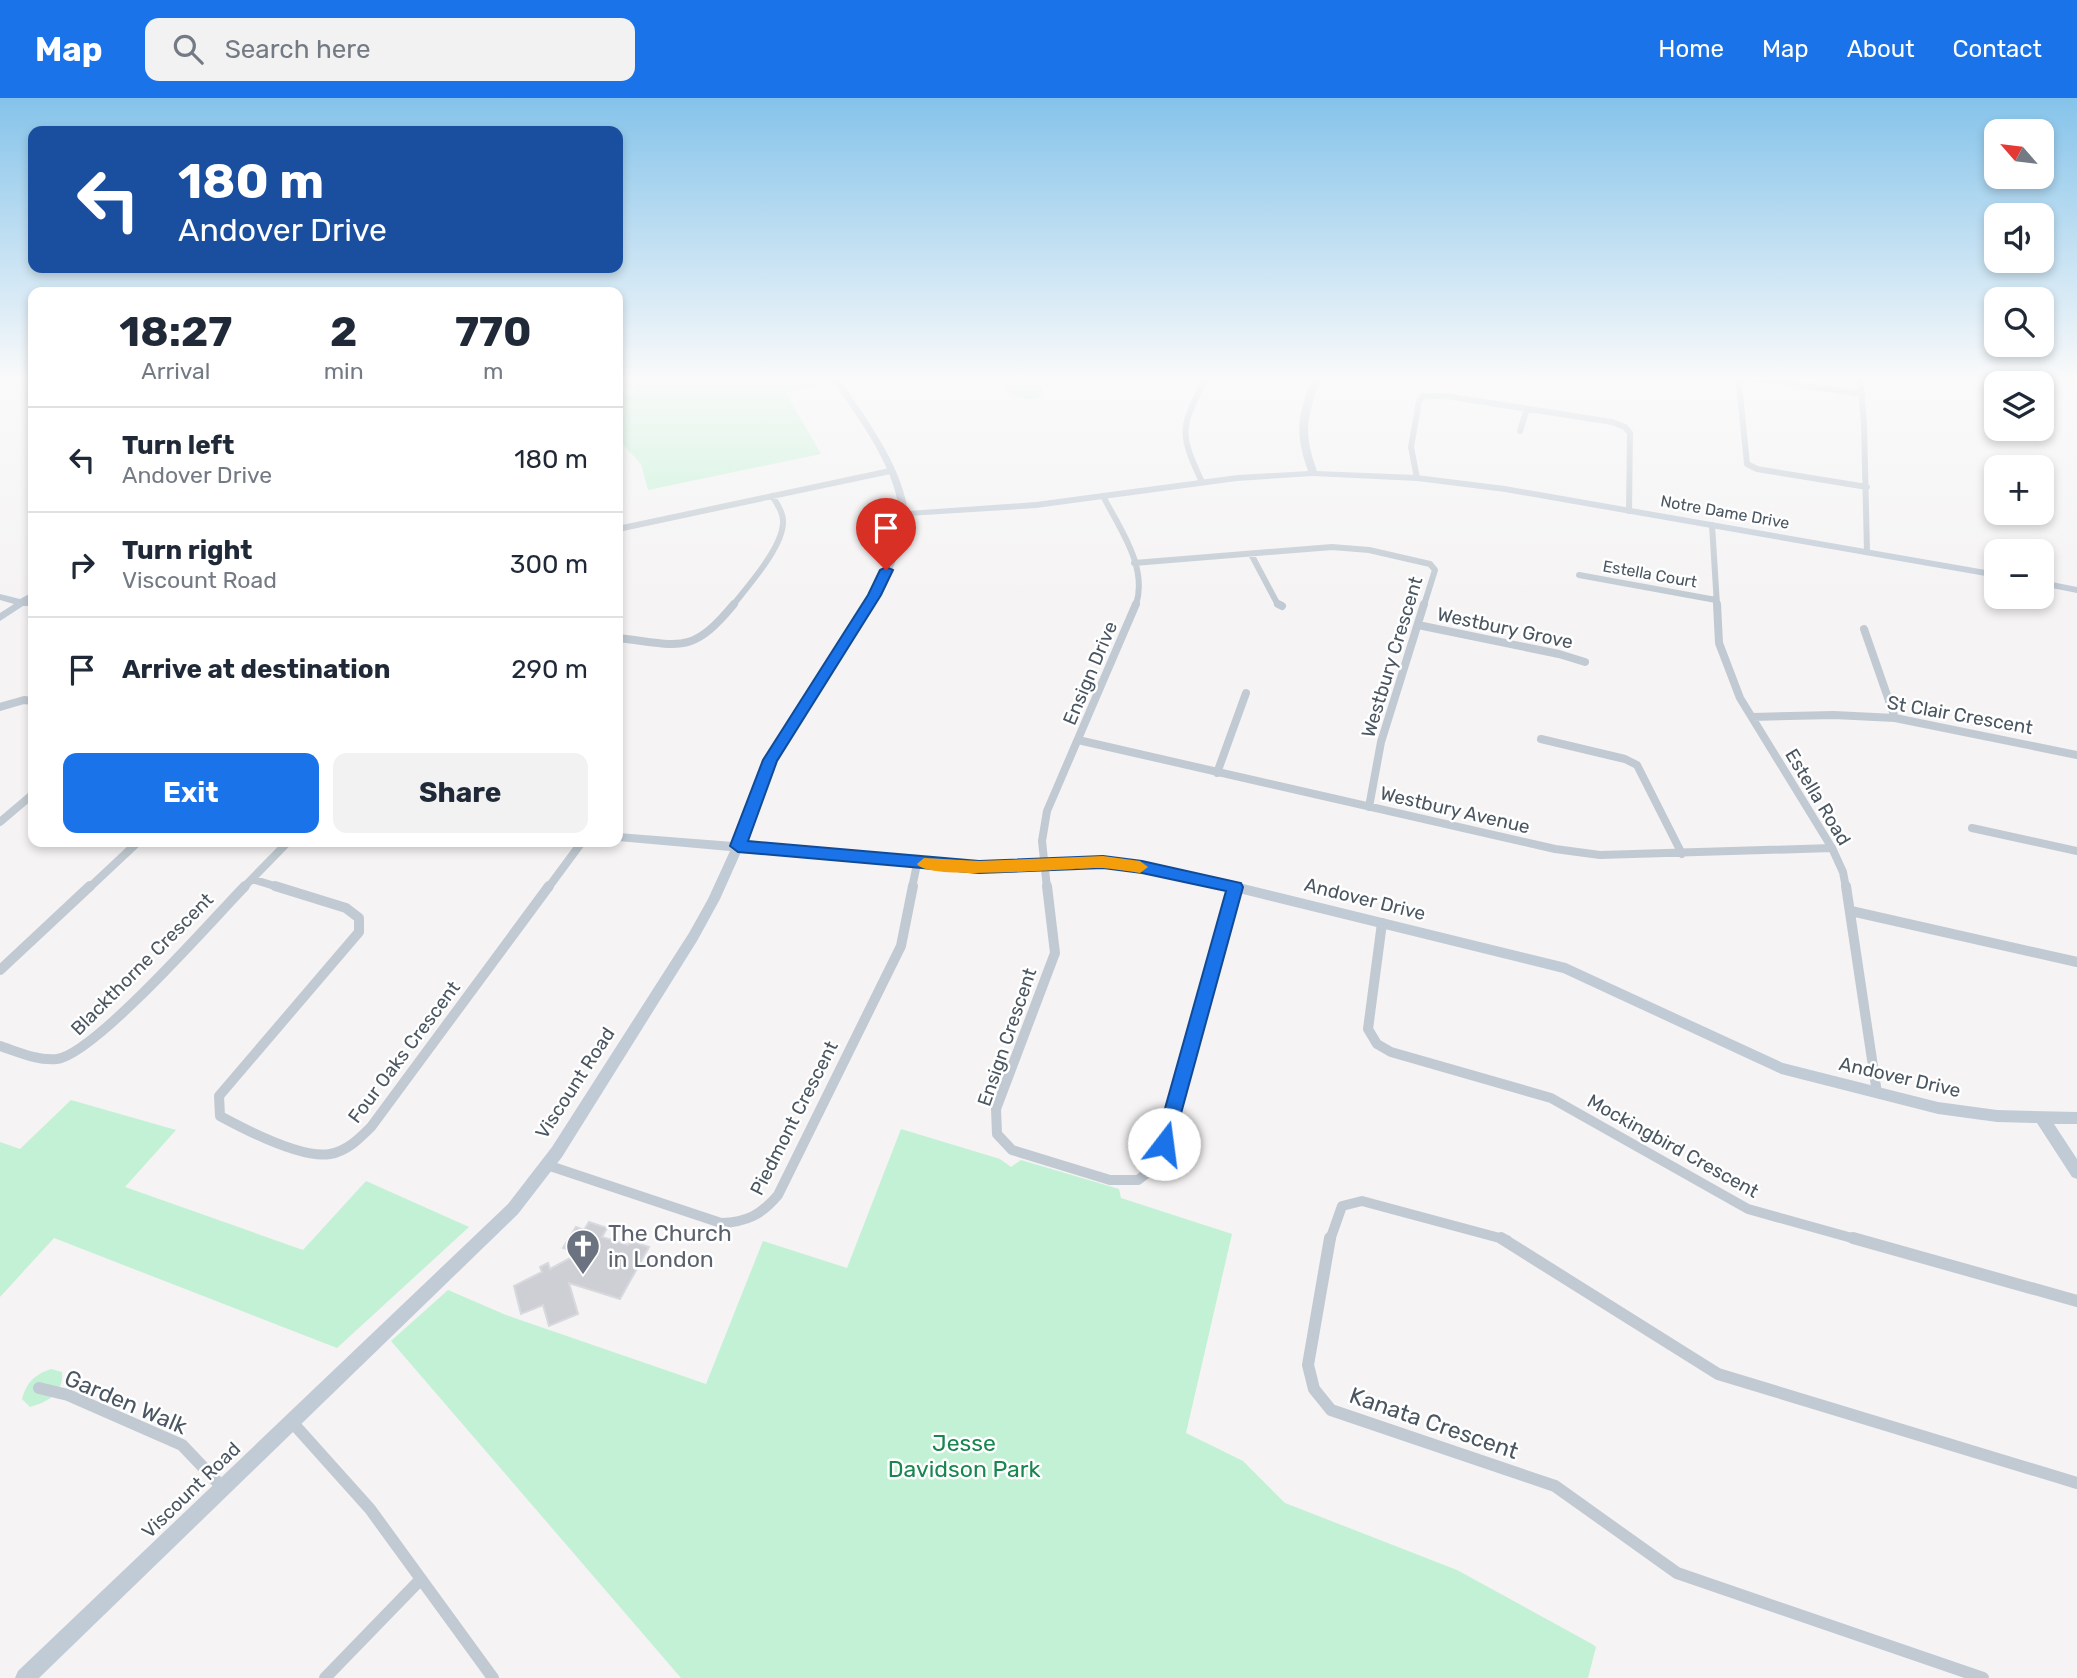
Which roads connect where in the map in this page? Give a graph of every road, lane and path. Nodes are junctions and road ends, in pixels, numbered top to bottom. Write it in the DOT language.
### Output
graph roads {
  1 [pos="879,452"];
  2 [pos="1189,452"];
  3 [pos="1305,452"];
  4 [pos="1414,452"];
  5 [pos="1630,452"];
  6 [pos="1746,452"];
  7 [pos="1865,452"];
  8 [pos="890,471"];
  9 [pos="1313,473"];
  10 [pos="1417,478"];
  11 [pos="1202,482"];
  12 [pos="1867,487"];
  13 [pos="772,496"];
  14 [pos="1103,496"];
  15 [pos="1629,511"];
  16 [pos="904,514"];
  17 [pos="1712,525"];
  18 [pos="623,528"];
  19 [pos="1867,552"];
  20 [pos="1251,554"];
  21 [pos="1134,563"];
  22 [pos="1984,573"];
  23 [pos="1579,576"];
  24 [pos="2054,585"];
  25 [pos="2077,590"];
  26 [pos="0,597"];
  27 [pos="1716,600"];
  28 [pos="28,604"];
  29 [pos="1282,606"];
  30 [pos="0,618"];
  31 [pos="1418,625"];
  32 [pos="1864,629"];
  33 [pos="623,638"];
  34 [pos="1585,662"];
  35 [pos="1246,693"];
  36 [pos="28,701"];
  37 [pos="0,707"];
  38 [pos="1752,717"];
  39 [pos="1895,718"];
  40 [pos="1541,739"];
  41 [pos="1078,740"];
  42 [pos="2077,755"];
  43 [pos="1217,773"];
  44 [pos="28,798"];
  45 [pos="1369,807"];
  46 [pos="0,822"];
  47 [pos="1972,828"];
  48 [pos="623,837"];
  49 [pos="738,846"];
  50 [pos="133,847"];
  51 [pos="283,847"];
  52 [pos="578,847"];
  53 [pos="1832,848"];
  54 [pos="2077,851"];
  55 [pos="1682,854"];
  56 [pos="917,864"];
  57 [pos="1047,865"];
  58 [pos="252,879"];
  59 [pos="1235,887"];
  60 [pos="1851,911"];
  61 [pos="1382,923"];
  62 [pos="2077,962"];
  63 [pos="0,970"];
  64 [pos="0,1046"];
  65 [pos="1877,1093"];
  66 [pos="2041,1117"];
  67 [pos="2077,1118"];
  68 [pos="547,1165"];
  69 [pos="2077,1172"];
  70 [pos="2077,1301"];
  71 [pos="39,1388"];
  72 [pos="292,1422"];
  73 [pos="2077,1483"];
  74 [pos="223,1488"];
  75 [pos="421,1579"];
  76 [pos="25,1678"];
  77 [pos="325,1678"];
  78 [pos="493,1678"];
  79 [pos="1983,1678"];
  1 -- 8 [label="street, Viscount Road"];
  2 -- 11 [label="street"];
  3 -- 9 [label="street"];
  4 -- 10 [label="street"];
  5 -- 15 [label="street"];
  6 -- 12 [label="street"];
  7 -- 12 [label="street"];
  8 -- 13 [label="street"];
  8 -- 16 [label="street, Viscount Road"];
  9 -- 10 [label="street, Notre Dame Drive"];
  9 -- 11 [label="street, Notre Dame Drive"];
  10 -- 15 [label="street, Notre Dame Drive"];
  11 -- 14 [label="street, Notre Dame Drive"];
  12 -- 19 [label="street"];
  13 -- 18 [label="street"];
  13 -- 33 [label="street"];
  14 -- 16 [label="street, Notre Dame Drive"];
  14 -- 21 [label="street, Ensign Drive"];
  15 -- 17 [label="street, Notre Dame Drive"];
  16 -- 49 [label="street, Viscount Road"];
  17 -- 19 [label="street, Notre Dame Drive"];
  17 -- 27 [label="street, Estella Road"];
  19 -- 22 [label="street, Notre Dame Drive"];
  20 -- 21 [label="street, Westbury Crescent"];
  20 -- 29 [label="street"];
  20 -- 31 [label="street, Westbury Crescent"];
  21 -- 41 [label="street, Ensign Drive"];
  23 -- 27 [label="street, Estella Court"];
  24 -- 25 [label="street"];
  26 -- 28 [label="street"];
  27 -- 38 [label="street, Estella Road"];
  28 -- 30 [label="street"];
  31 -- 34 [label="street, Westbury Grove"];
  31 -- 45 [label="street, Westbury Crescent"];
  32 -- 39 [label="street"];
  35 -- 43 [label="street"];
  36 -- 37 [label="street"];
  38 -- 39 [label="street, St Clair Crescent"];
  38 -- 53 [label="street, Estella Road"];
  39 -- 42 [label="street, St Clair Crescent"];
  40 -- 55 [label="street"];
  41 -- 43 [label="street, Westbury Avenue"];
  41 -- 57 [label="street, Ensign Drive"];
  43 -- 45 [label="street, Westbury Avenue"];
  44 -- 46 [label="street"];
  45 -- 55 [label="street, Westbury Avenue"];
  47 -- 54 [label="street"];
  48 -- 49 [label="street, Andover Drive"];
  49 -- 56 [label="street, Andover Drive"];
  49 -- 68 [label="street, Viscount Road"];
  50 -- 63 [label="street"];
  51 -- 58 [label="street, Blackthorne Crescent"];
  52 -- 58 [label="street, Four Oaks Crescent"];
  53 -- 55 [label="street, Westbury Avenue"];
  53 -- 60 [label="street, Estella Road"];
  56 -- 57 [label="street, Andover Drive"];
  56 -- 68 [label="street, Piedmont Crescent"];
  57 -- 59 [label="street, Andover Drive"];
  57 -- 59 [label="street, Ensign Crescent"];
  58 -- 64 [label="street, Blackthorne Crescent"];
  59 -- 61 [label="street, Andover Drive"];
  60 -- 62 [label="street"];
  60 -- 65 [label="street, Estella Road"];
  61 -- 65 [label="street, Andover Drive"];
  61 -- 70 [label="street, Mockingbird Crescent"];
  65 -- 66 [label="street, Andover Drive"];
  66 -- 67 [label="street, Andover Drive"];
  66 -- 69 [label="street"];
  68 -- 72 [label="street, Viscount Road"];
  71 -- 74 [label="street, Garden Walk"];
  72 -- 74 [label="street, Viscount Road"];
  72 -- 75 [label="street"];
  73 -- 79 [label="street, Kanata Crescent"];
  74 -- 76 [label="street, Viscount Road"];
  75 -- 77 [label="street"];
  75 -- 78 [label="street"];
}
